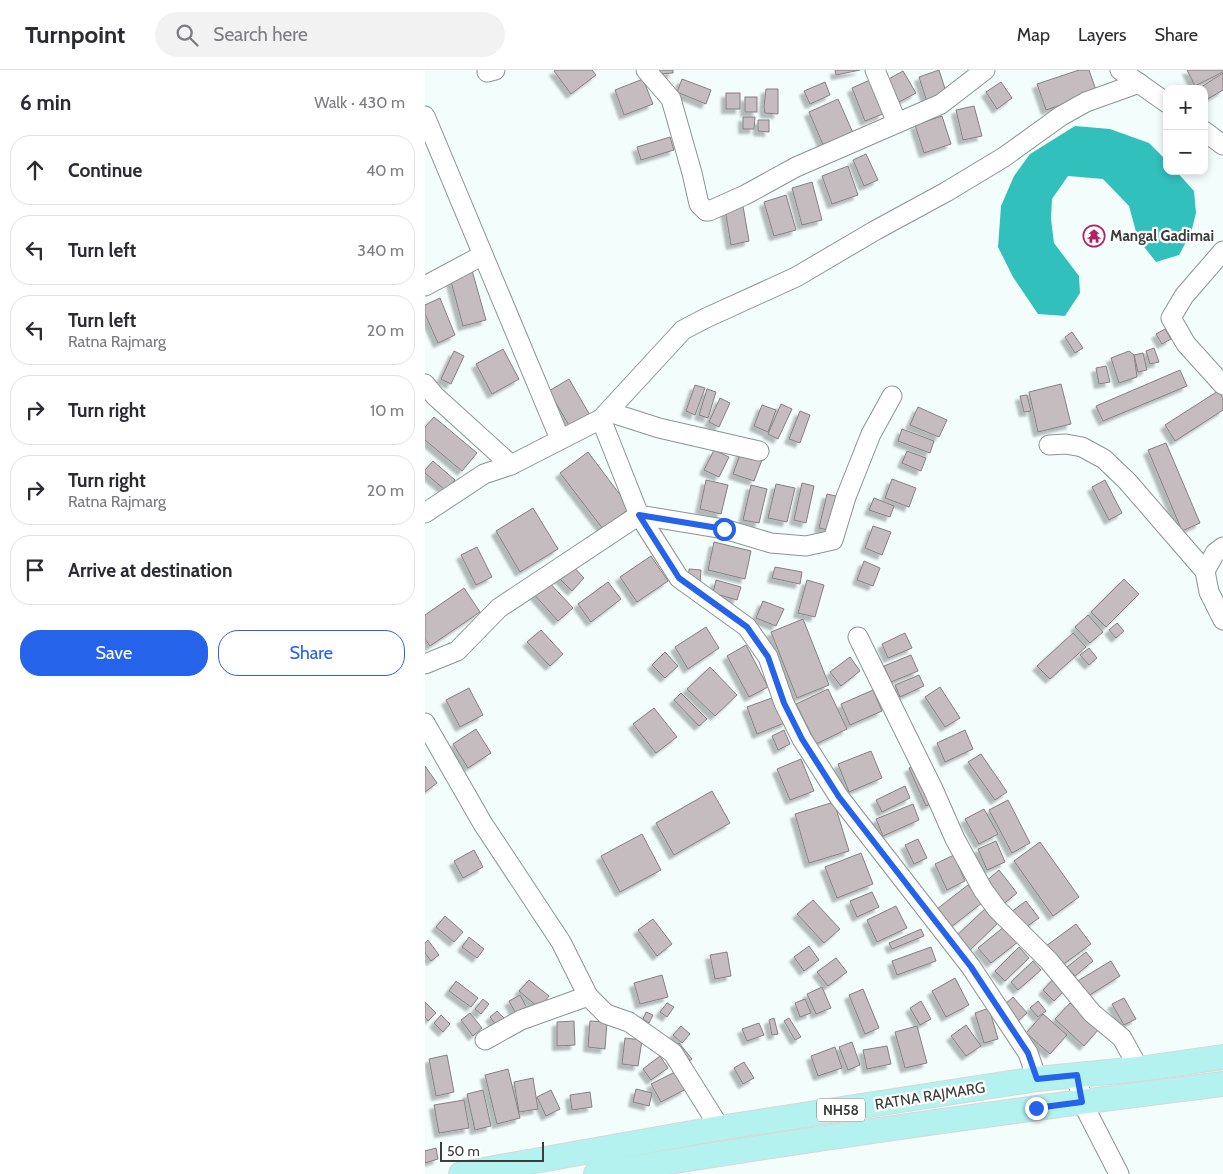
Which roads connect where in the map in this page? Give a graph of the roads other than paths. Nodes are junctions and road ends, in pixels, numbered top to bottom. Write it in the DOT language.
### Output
graph roads {
  1 [pos="646,70"];
  2 [pos="875,70"];
  3 [pos="985,70"];
  4 [pos="1120,70"];
  5 [pos="1139,83"];
  6 [pos="1163,100"];
  7 [pos="425,116"];
  8 [pos="897,123"];
  9 [pos="1208,134"];
  10 [pos="1223,145"];
  11 [pos="1223,251"];
  12 [pos="483,255"];
  13 [pos="425,286"];
  14 [pos="425,384"];
  15 [pos="1223,385"];
  16 [pos="892,396"];
  17 [pos="605,416"];
  18 [pos="560,439"];
  19 [pos="1049,445"];
  20 [pos="759,451"];
  21 [pos="511,465"];
  22 [pos="425,513"];
  23 [pos="639,515"];
  24 [pos="1223,547"];
  25 [pos="1205,571"];
  26 [pos="1223,620"];
  27 [pos="859,638"];
  28 [pos="425,664"];
  29 [pos="425,723"];
  30 [pos="588,996"];
  31 [pos="485,1040"];
  32 [pos="1223,1057"];
  33 [pos="1139,1069"];
  34 [pos="1077,1075"];
  35 [pos="1037,1079"];
  36 [pos="1223,1084"];
  37 [pos="1082,1102"];
  38 [pos="720,1128"];
  39 [pos="461,1174"];
  40 [pos="596,1174"];
  41 [pos="1119,1174"];
  1 -- 8 [label="street"];
  2 -- 8 [label="street"];
  3 -- 8 [label="street"];
  4 -- 5 [label="street"];
  5 -- 6 [label="street"];
  5 -- 17 [label="street"];
  7 -- 12 [label="street"];
  9 -- 10 [label="street"];
  11 -- 15 [label="street"];
  12 -- 13 [label="street"];
  12 -- 18 [label="street"];
  14 -- 21 [label="street"];
  16 -- 23 [label="street"];
  17 -- 18 [label="street"];
  17 -- 20 [label="street"];
  17 -- 23 [label="street"];
  18 -- 21 [label="street"];
  19 -- 25 [label="street"];
  21 -- 22 [label="street"];
  23 -- 28 [label="street"];
  23 -- 35 [label="street"];
  24 -- 25 [label="street"];
  25 -- 26 [label="street"];
  27 -- 33 [label="street"];
  29 -- 30 [label="street"];
  30 -- 31 [label="street"];
  30 -- 38 [label="street"];
  32 -- 33 [label="main road, RATNA RAJMARG / NH58"];
  33 -- 34 [label="main road, RATNA RAJMARG / NH58"];
  34 -- 35 [label="main road, RATNA RAJMARG / NH58"];
  34 -- 37 [label="street"];
  35 -- 38 [label="main road, RATNA RAJMARG / NH58"];
  36 -- 37 [label="main road, RATNA RAJMARG / NH58"];
  37 -- 40 [label="main road, RATNA RAJMARG / NH58"];
  37 -- 41 [label="street"];
  38 -- 39 [label="main road, RATNA RAJMARG / NH58"];
}
